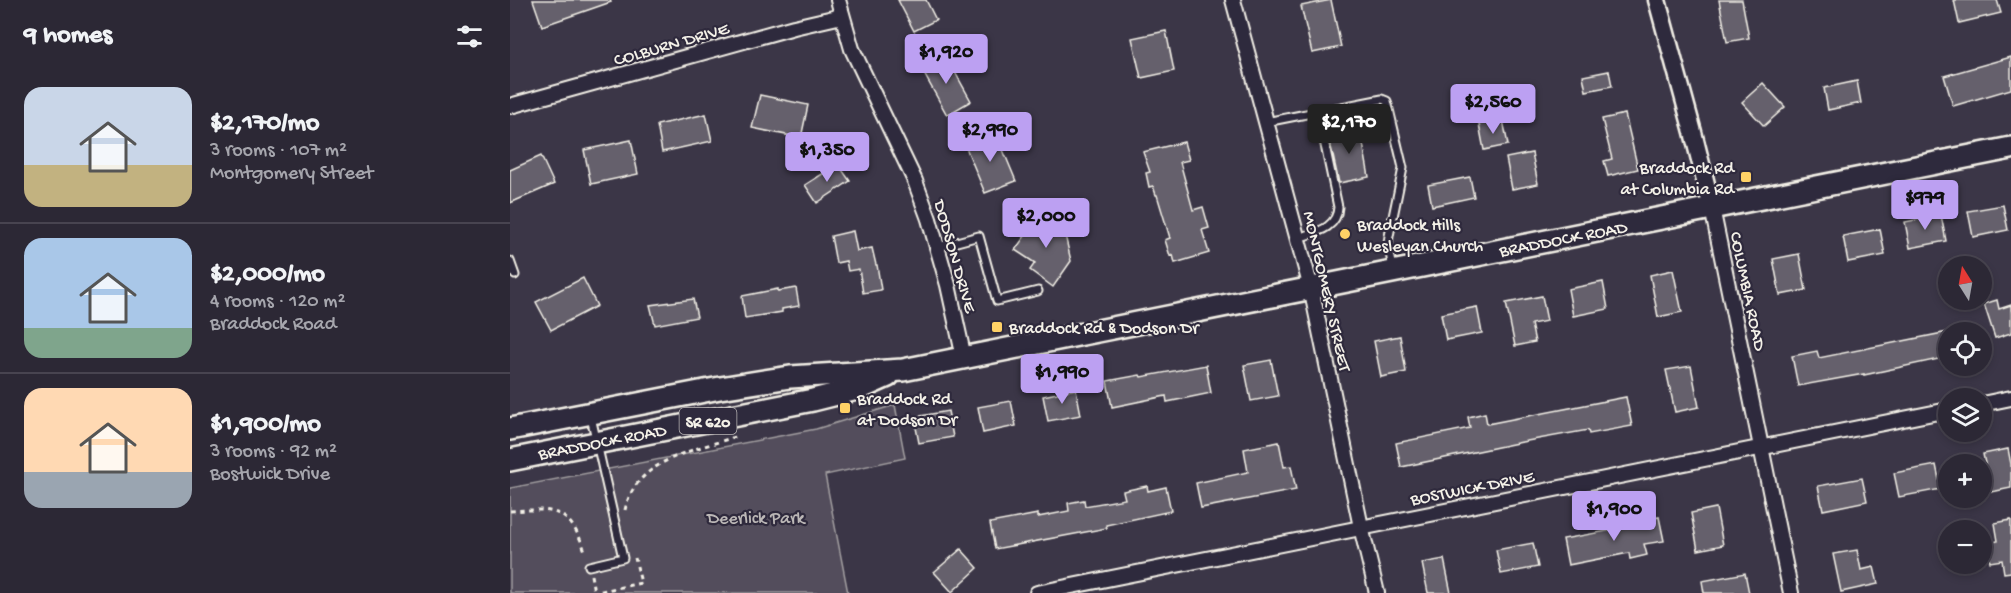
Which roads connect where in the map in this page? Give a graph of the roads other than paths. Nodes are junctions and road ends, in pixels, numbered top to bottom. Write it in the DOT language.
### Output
graph roads {
  1 [pos="837,0"];
  2 [pos="1233,0"];
  3 [pos="1657,0"];
  4 [pos="842,16"];
  5 [pos="510,106"];
  6 [pos="1318,112"];
  7 [pos="1266,122"];
  8 [pos="2011,148"];
  9 [pos="1712,208"];
  10 [pos="1298,238"];
  11 [pos="938,247"];
  12 [pos="510,261"];
  13 [pos="1394,272"];
  14 [pos="514,275"];
  15 [pos="1311,288"];
  16 [pos="1038,291"];
  17 [pos="964,358"];
  18 [pos="903,370"];
  19 [pos="2011,398"];
  20 [pos="1992,402"];
  21 [pos="1938,412"];
  22 [pos="590,413"];
  23 [pos="510,429"];
  24 [pos="596,442"];
  25 [pos="1762,448"];
  26 [pos="510,460"];
  27 [pos="1361,527"];
  28 [pos="589,566"];
  29 [pos="1037,593"];
  30 [pos="1377,593"];
  31 [pos="1791,593"];
  1 -- 4 [label="street, DODSON DRIVE"];
  2 -- 7 [label="street, MONTGOMERY STREET"];
  3 -- 9 [label="street, COLUMBIA ROAD"];
  4 -- 5 [label="street, COLBURN DRIVE"];
  4 -- 11 [label="street, DODSON DRIVE"];
  6 -- 7 [label="lane"];
  6 -- 10 [label="lane"];
  6 -- 13 [label="lane"];
  7 -- 10 [label="street, MONTGOMERY STREET"];
  8 -- 9 [label="main road, BRADDOCK ROAD / SR 620"];
  9 -- 13 [label="main road, BRADDOCK ROAD / SR 620"];
  9 -- 25 [label="street, COLUMBIA ROAD"];
  10 -- 15 [label="street, MONTGOMERY STREET"];
  11 -- 16 [label="lane"];
  11 -- 17 [label="street, DODSON DRIVE"];
  12 -- 14 [label="lane"];
  13 -- 15 [label="main road, BRADDOCK ROAD / SR 620"];
  15 -- 17 [label="main road, BRADDOCK ROAD / SR 620"];
  15 -- 27 [label="street, MONTGOMERY STREET"];
  17 -- 18 [label="main road, BRADDOCK ROAD / SR 620"];
  18 -- 22 [label="main road, BRADDOCK ROAD / SR 620"];
  18 -- 24 [label="main road, BRADDOCK ROAD / SR 620"];
  19 -- 20 [label="street"];
  21 -- 25 [label="street, BOSTWICK DRIVE"];
  22 -- 23 [label="main road, BRADDOCK ROAD / SR 620"];
  22 -- 24 [label="lane"];
  24 -- 26 [label="main road, BRADDOCK ROAD / SR 620"];
  24 -- 28 [label="lane"];
  25 -- 27 [label="street, BOSTWICK DRIVE"];
  25 -- 31 [label="street, COLUMBIA ROAD"];
  27 -- 29 [label="street, BOSTWICK DRIVE"];
  27 -- 30 [label="street, MONTGOMERY STREET"];
}
